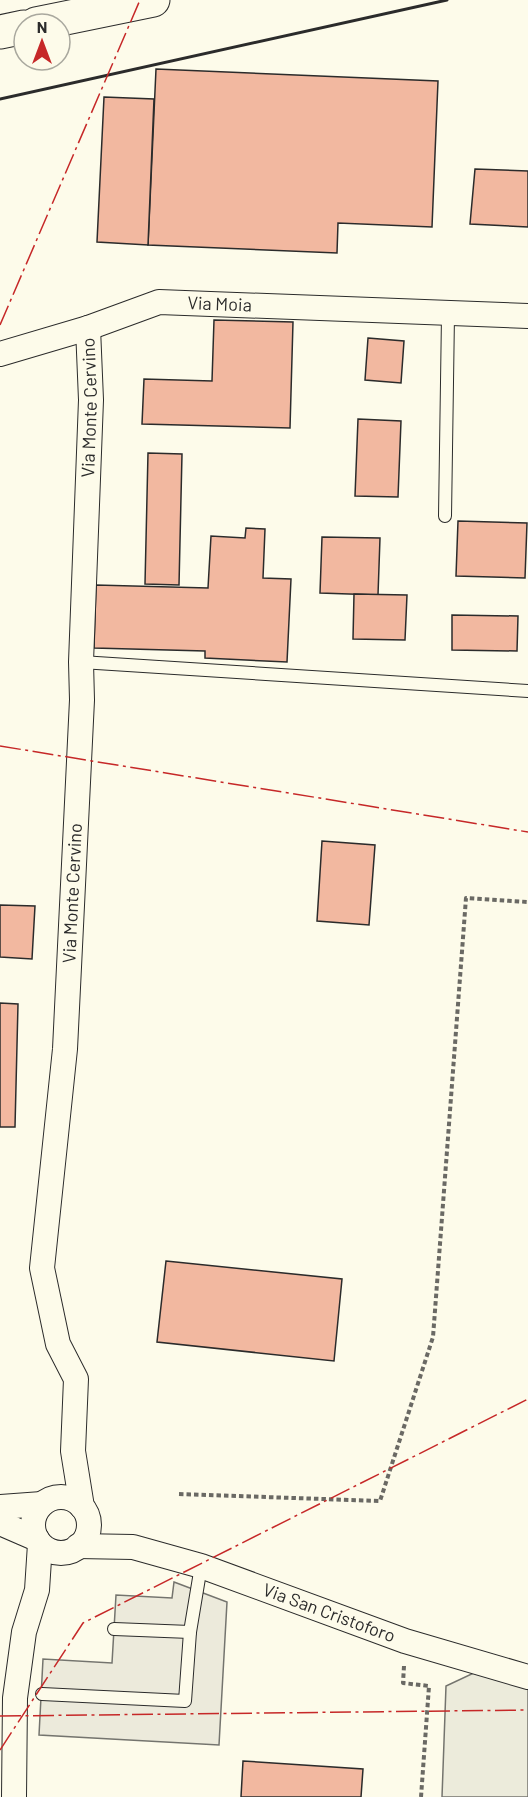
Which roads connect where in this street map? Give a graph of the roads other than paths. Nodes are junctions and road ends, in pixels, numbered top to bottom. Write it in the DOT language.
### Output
graph roads {
  1 [pos="153,0"];
  2 [pos="72,17"];
  3 [pos="448,315"];
  4 [pos="528,316"];
  5 [pos="88,328"];
  6 [pos="0,354"];
  7 [pos="445,516"];
  8 [pos="81,662"];
  9 [pos="528,691"];
  10 [pos="73,1451"];
  11 [pos="45,1502"];
  12 [pos="0,1506"];
  13 [pos="85,1510"];
  14 [pos="0,1523"];
  15 [pos="39,1542"];
  16 [pos="133,1547"];
  17 [pos="74,1549"];
  18 [pos="201,1566"];
  19 [pos="37,1590"];
  20 [pos="114,1629"];
  21 [pos="190,1632"];
  22 [pos="528,1677"];
  23 [pos="42,1694"];
  24 [pos="8,1698"];
  25 [pos="14,1797"];
  1 -- 2 [label="highway"];
  3 -- 4 [label="street, Via Moia"];
  3 -- 5 [label="street, Via Moia"];
  3 -- 7 [label="lane"];
  5 -- 6 [label="street, Via Moia"];
  5 -- 8 [label="street, Via Monte Cervino"];
  8 -- 9 [label="lane"];
  8 -- 10 [label="street, Via Monte Cervino"];
  10 -- 11 [label="street, Via Monte Cervino"];
  10 -- 13 [label="street, Via Monte Cervino"];
  11 -- 12 [label="street"];
  11 -- 13 [label="street"];
  11 -- 15 [label="street"];
  13 -- 16 [label="street, Via San Cristoforo"];
  13 -- 17 [label="street"];
  14 -- 15 [label="street"];
  15 -- 17 [label="street"];
  15 -- 19 [label="street"];
  16 -- 17 [label="street, Via San Cristoforo"];
  16 -- 18 [label="street, Via San Cristoforo"];
  17 -- 19 [label="street"];
  18 -- 21 [label="lane"];
  18 -- 22 [label="street, Via San Cristoforo"];
  19 -- 24 [label="street"];
  20 -- 21 [label="lane"];
  21 -- 23 [label="lane"];
  24 -- 25 [label="street"];
}
